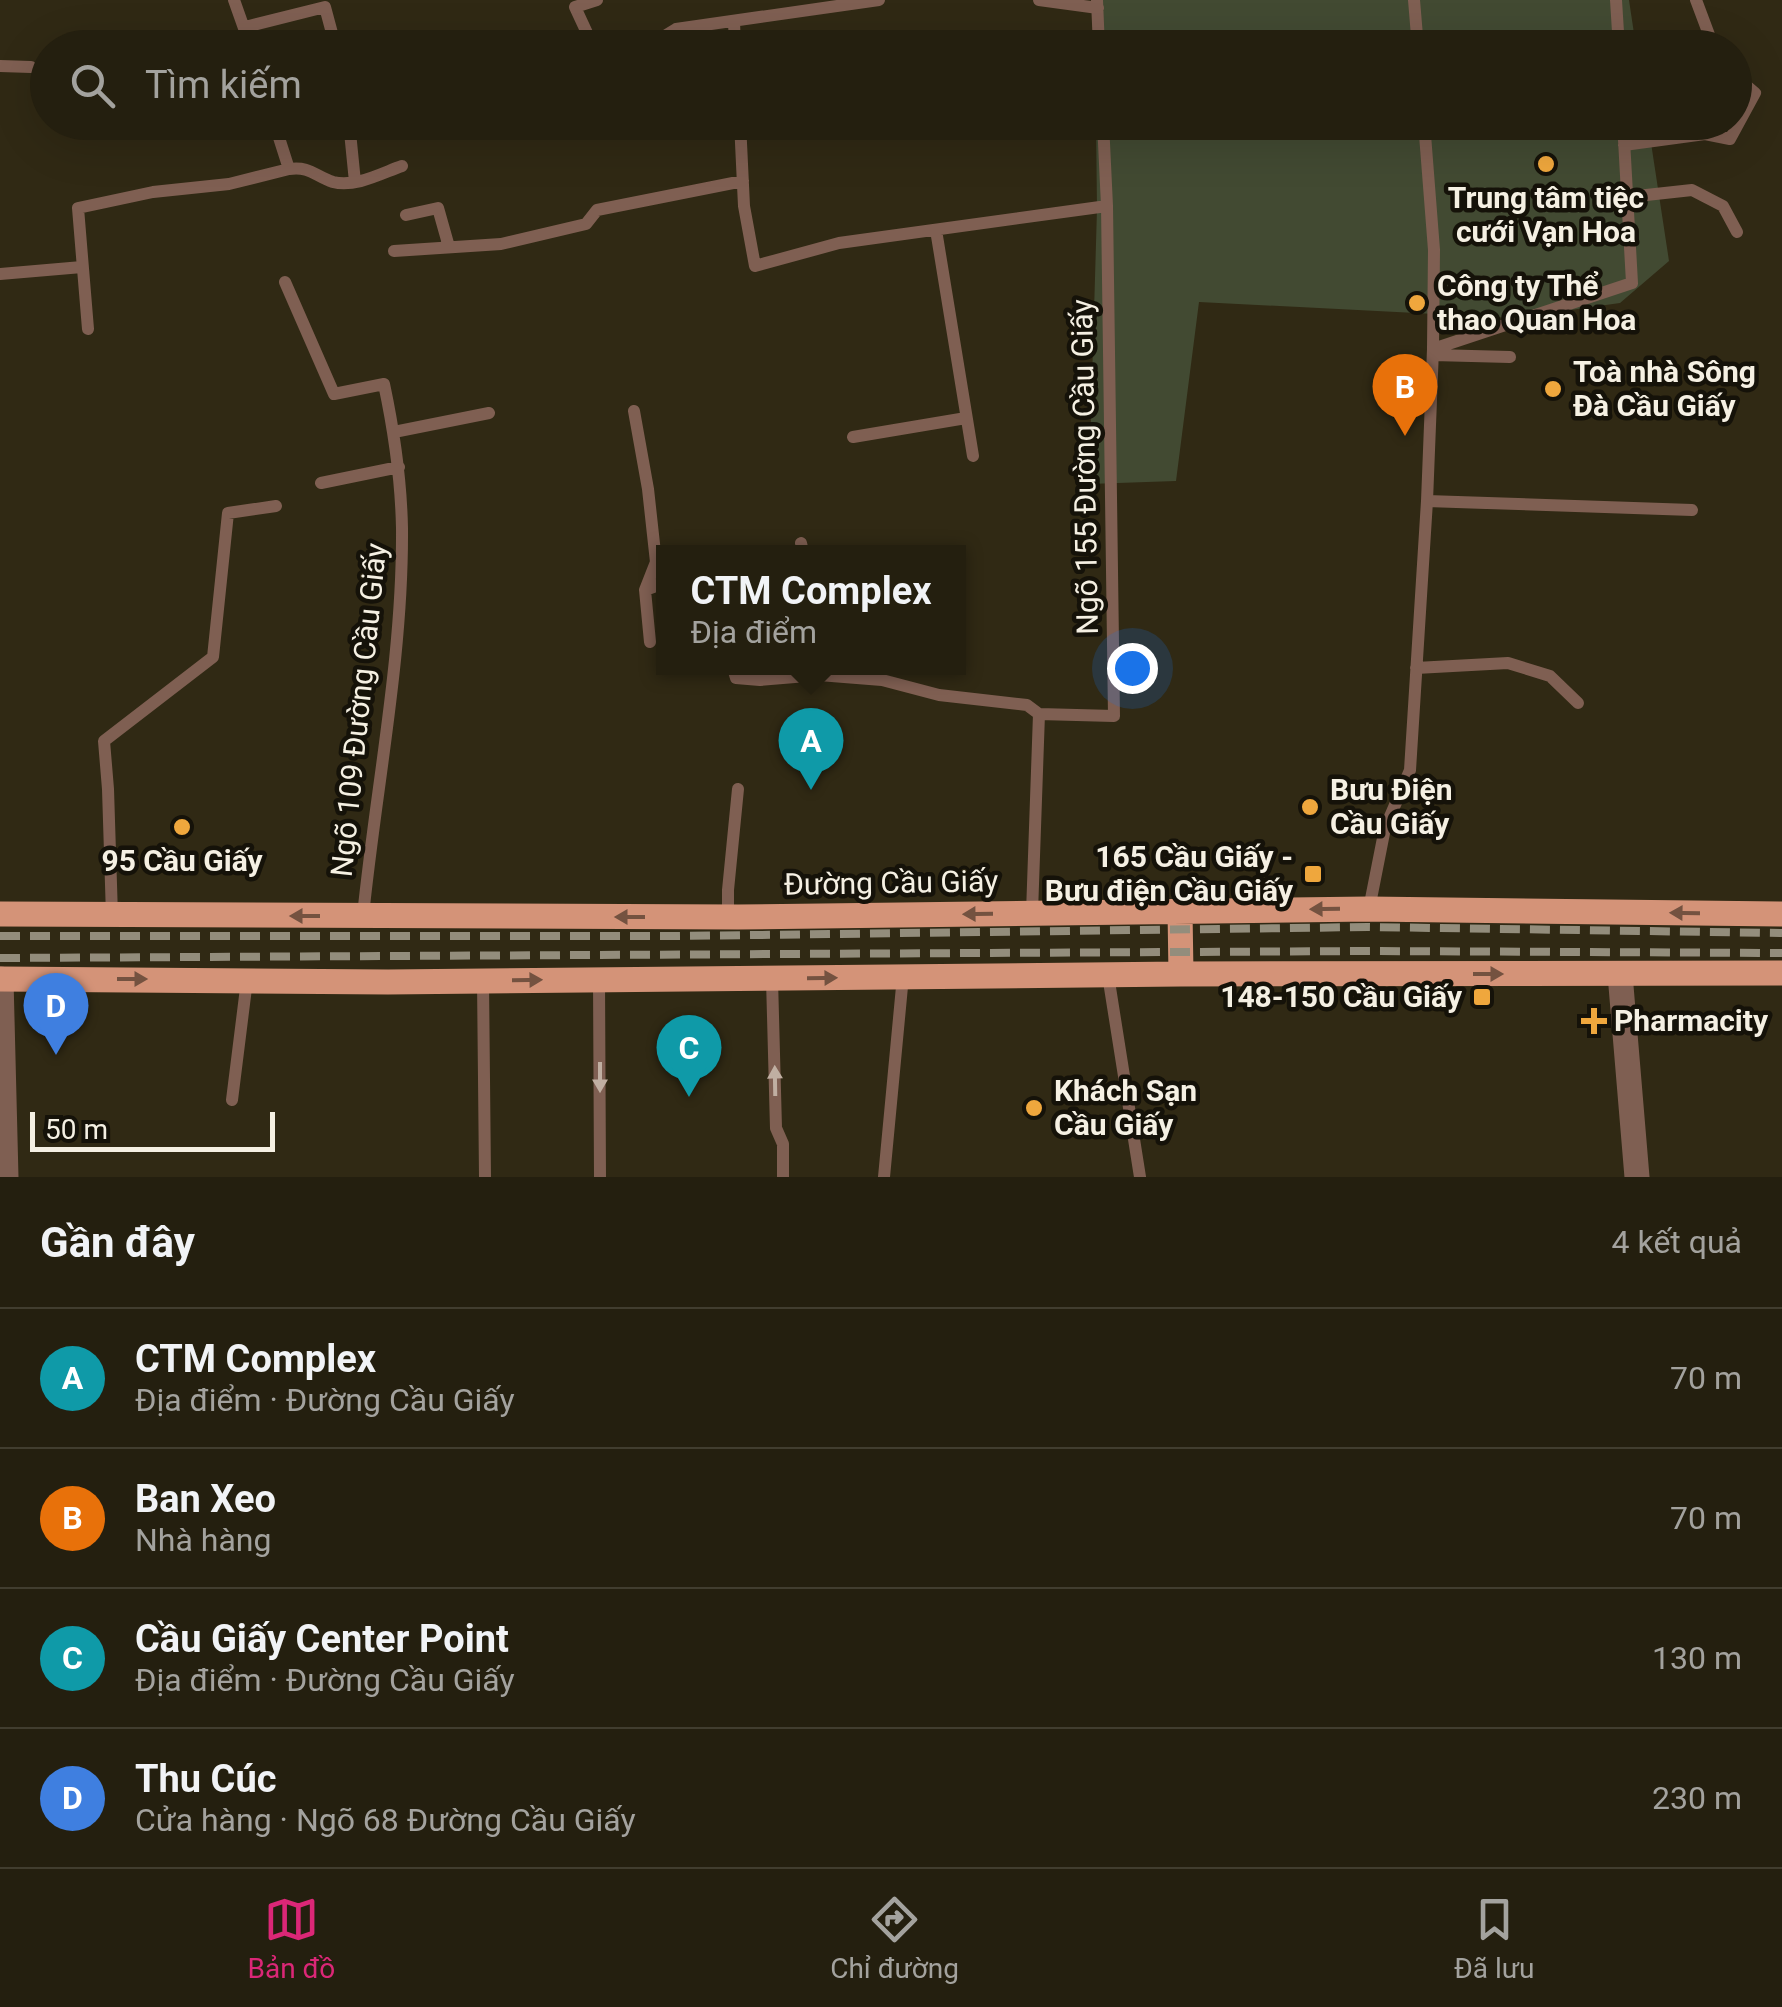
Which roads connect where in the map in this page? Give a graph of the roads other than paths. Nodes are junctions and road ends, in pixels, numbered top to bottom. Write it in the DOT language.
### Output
graph roads {
  1 [pos="234,0"];
  2 [pos="597,0"];
  3 [pos="879,0"];
  4 [pos="1039,0"];
  5 [pos="1414,0"];
  6 [pos="1616,0"];
  7 [pos="1696,0"];
  8 [pos="1097,4"];
  9 [pos="734,20"];
  10 [pos="245,28"];
  11 [pos="331,30"];
  12 [pos="585,30"];
  13 [pos="676,30"];
  14 [pos="734,30"];
  15 [pos="1098,30"];
  16 [pos="1416,30"];
  17 [pos="1618,30"];
  18 [pos="1707,30"];
  19 [pos="0,66"];
  20 [pos="30,66"];
  21 [pos="279,140"];
  22 [pos="351,140"];
  23 [pos="741,140"];
  24 [pos="1104,140"];
  25 [pos="1425,140"];
  26 [pos="1624,140"];
  27 [pos="1661,140"];
  28 [pos="1624,145"];
  29 [pos="402,166"];
  30 [pos="288,169"];
  31 [pos="743,181"];
  32 [pos="355,182"];
  33 [pos="1628,196"];
  34 [pos="1106,206"];
  35 [pos="406,215"];
  36 [pos="936,230"];
  37 [pos="1737,232"];
  38 [pos="449,247"];
  39 [pos="394,251"];
  40 [pos="82,267"];
  41 [pos="0,274"];
  42 [pos="285,282"];
  43 [pos="88,329"];
  44 [pos="1433,352"];
  45 [pos="1510,357"];
  46 [pos="634,411"];
  47 [pos="489,413"];
  48 [pos="966,418"];
  49 [pos="394,432"];
  50 [pos="853,437"];
  51 [pos="973,456"];
  52 [pos="399,467"];
  53 [pos="320,482"];
  54 [pos="1427,501"];
  55 [pos="276,506"];
  56 [pos="1692,510"];
  57 [pos="656,586"];
  58 [pos="644,590"];
  59 [pos="650,642"];
  60 [pos="1416,668"];
  61 [pos="742,675"];
  62 [pos="793,675"];
  63 [pos="847,675"];
  64 [pos="1578,703"];
  65 [pos="1039,714"];
  66 [pos="738,789"];
  67 [pos="1369,909"];
  68 [pos="1180,911"];
  69 [pos="1032,913"];
  70 [pos="0,914"];
  71 [pos="1782,914"];
  72 [pos="112,916"];
  73 [pos="362,916"];
  74 [pos="728,916"];
  75 [pos="1181,974"];
  76 [pos="1620,974"];
  77 [pos="1782,974"];
  78 [pos="1108,975"];
  79 [pos="903,976"];
  80 [pos="0,979"];
  81 [pos="599,979"];
  82 [pos="772,979"];
  83 [pos="247,980"];
  84 [pos="483,981"];
  85 [pos="232,1100"];
  86 [pos="3,1149"];
  87 [pos="6,1177"];
  88 [pos="485,1177"];
  89 [pos="600,1177"];
  90 [pos="783,1177"];
  91 [pos="884,1177"];
  92 [pos="1140,1177"];
  93 [pos="1636,1177"];
  1 -- 10 [label="lane"];
  2 -- 12 [label="lane"];
  3 -- 9 [label="lane"];
  4 -- 8 [label="lane"];
  5 -- 16 [label="lane"];
  6 -- 17 [label="lane"];
  7 -- 18 [label="lane"];
  8 -- 15 [label="lane"];
  9 -- 13 [label="lane"];
  9 -- 14 [label="lane"];
  10 -- 11 [label="lane"];
  19 -- 20 [label="lane"];
  21 -- 30 [label="lane"];
  22 -- 32 [label="lane"];
  23 -- 31 [label="lane"];
  24 -- 34 [label="lane, Ngõ 155 Đường Cầu Giấy"];
  25 -- 44 [label="lane"];
  26 -- 28 [label="lane"];
  27 -- 28 [label="lane"];
  28 -- 33 [label="lane"];
  29 -- 32 [label="lane"];
  30 -- 32 [label="lane"];
  30 -- 40 [label="lane"];
  31 -- 36 [label="lane"];
  31 -- 38 [label="lane"];
  33 -- 37 [label="lane"];
  33 -- 44 [label="lane"];
  34 -- 36 [label="lane"];
  34 -- 65 [label="lane, Ngõ 155 Đường Cầu Giấy"];
  35 -- 38 [label="lane"];
  36 -- 48 [label="lane"];
  38 -- 39 [label="lane"];
  40 -- 41 [label="lane"];
  40 -- 43 [label="lane"];
  42 -- 49 [label="lane, Ngõ 109 Đường Cầu Giấy"];
  44 -- 45 [label="lane"];
  44 -- 54 [label="lane"];
  46 -- 58 [label="lane"];
  47 -- 49 [label="lane"];
  48 -- 50 [label="lane"];
  48 -- 51 [label="lane"];
  49 -- 52 [label="lane, Ngõ 109 Đường Cầu Giấy"];
  52 -- 53 [label="lane"];
  52 -- 73 [label="lane, Ngõ 109 Đường Cầu Giấy"];
  54 -- 56 [label="lane"];
  54 -- 60 [label="lane"];
  55 -- 72 [label="lane"];
  57 -- 58 [label="lane"];
  58 -- 59 [label="lane"];
  60 -- 64 [label="lane"];
  60 -- 67 [label="lane"];
  61 -- 62 [label="lane"];
  63 -- 65 [label="lane"];
  65 -- 69 [label="lane"];
  66 -- 74 [label="lane"];
  67 -- 68 [label="main road, Đường Cầu Giấy, one-way"];
  71 -- 67 [label="main road, Đường Cầu Giấy, one-way"];
  68 -- 69 [label="main road, Đường Cầu Giấy"];
  68 -- 75 [label="main road"];
  69 -- 74 [label="main road, Đường Cầu Giấy, one-way"];
  70 -- 72 [label="main road, Đường Cầu Giấy"];
  73 -- 72 [label="main road, Đường Cầu Giấy, one-way"];
  74 -- 73 [label="main road, Đường Cầu Giấy, one-way"];
  75 -- 76 [label="main road, one-way"];
  75 -- 78 [label="main road"];
  76 -- 77 [label="main road"];
  76 -- 93 [label="street"];
  78 -- 79 [label="main road"];
  78 -- 92 [label="lane"];
  82 -- 79 [label="main road, one-way"];
  79 -- 91 [label="lane"];
  80 -- 83 [label="main road, one-way"];
  80 -- 86 [label="street"];
  81 -- 82 [label="main road"];
  84 -- 81 [label="main road, one-way"];
  81 -- 89 [label="lane, one-way"];
  90 -- 82 [label="lane, one-way"];
  83 -- 84 [label="main road"];
  83 -- 85 [label="lane"];
  84 -- 88 [label="lane"];
  86 -- 87 [label="street"];
}
